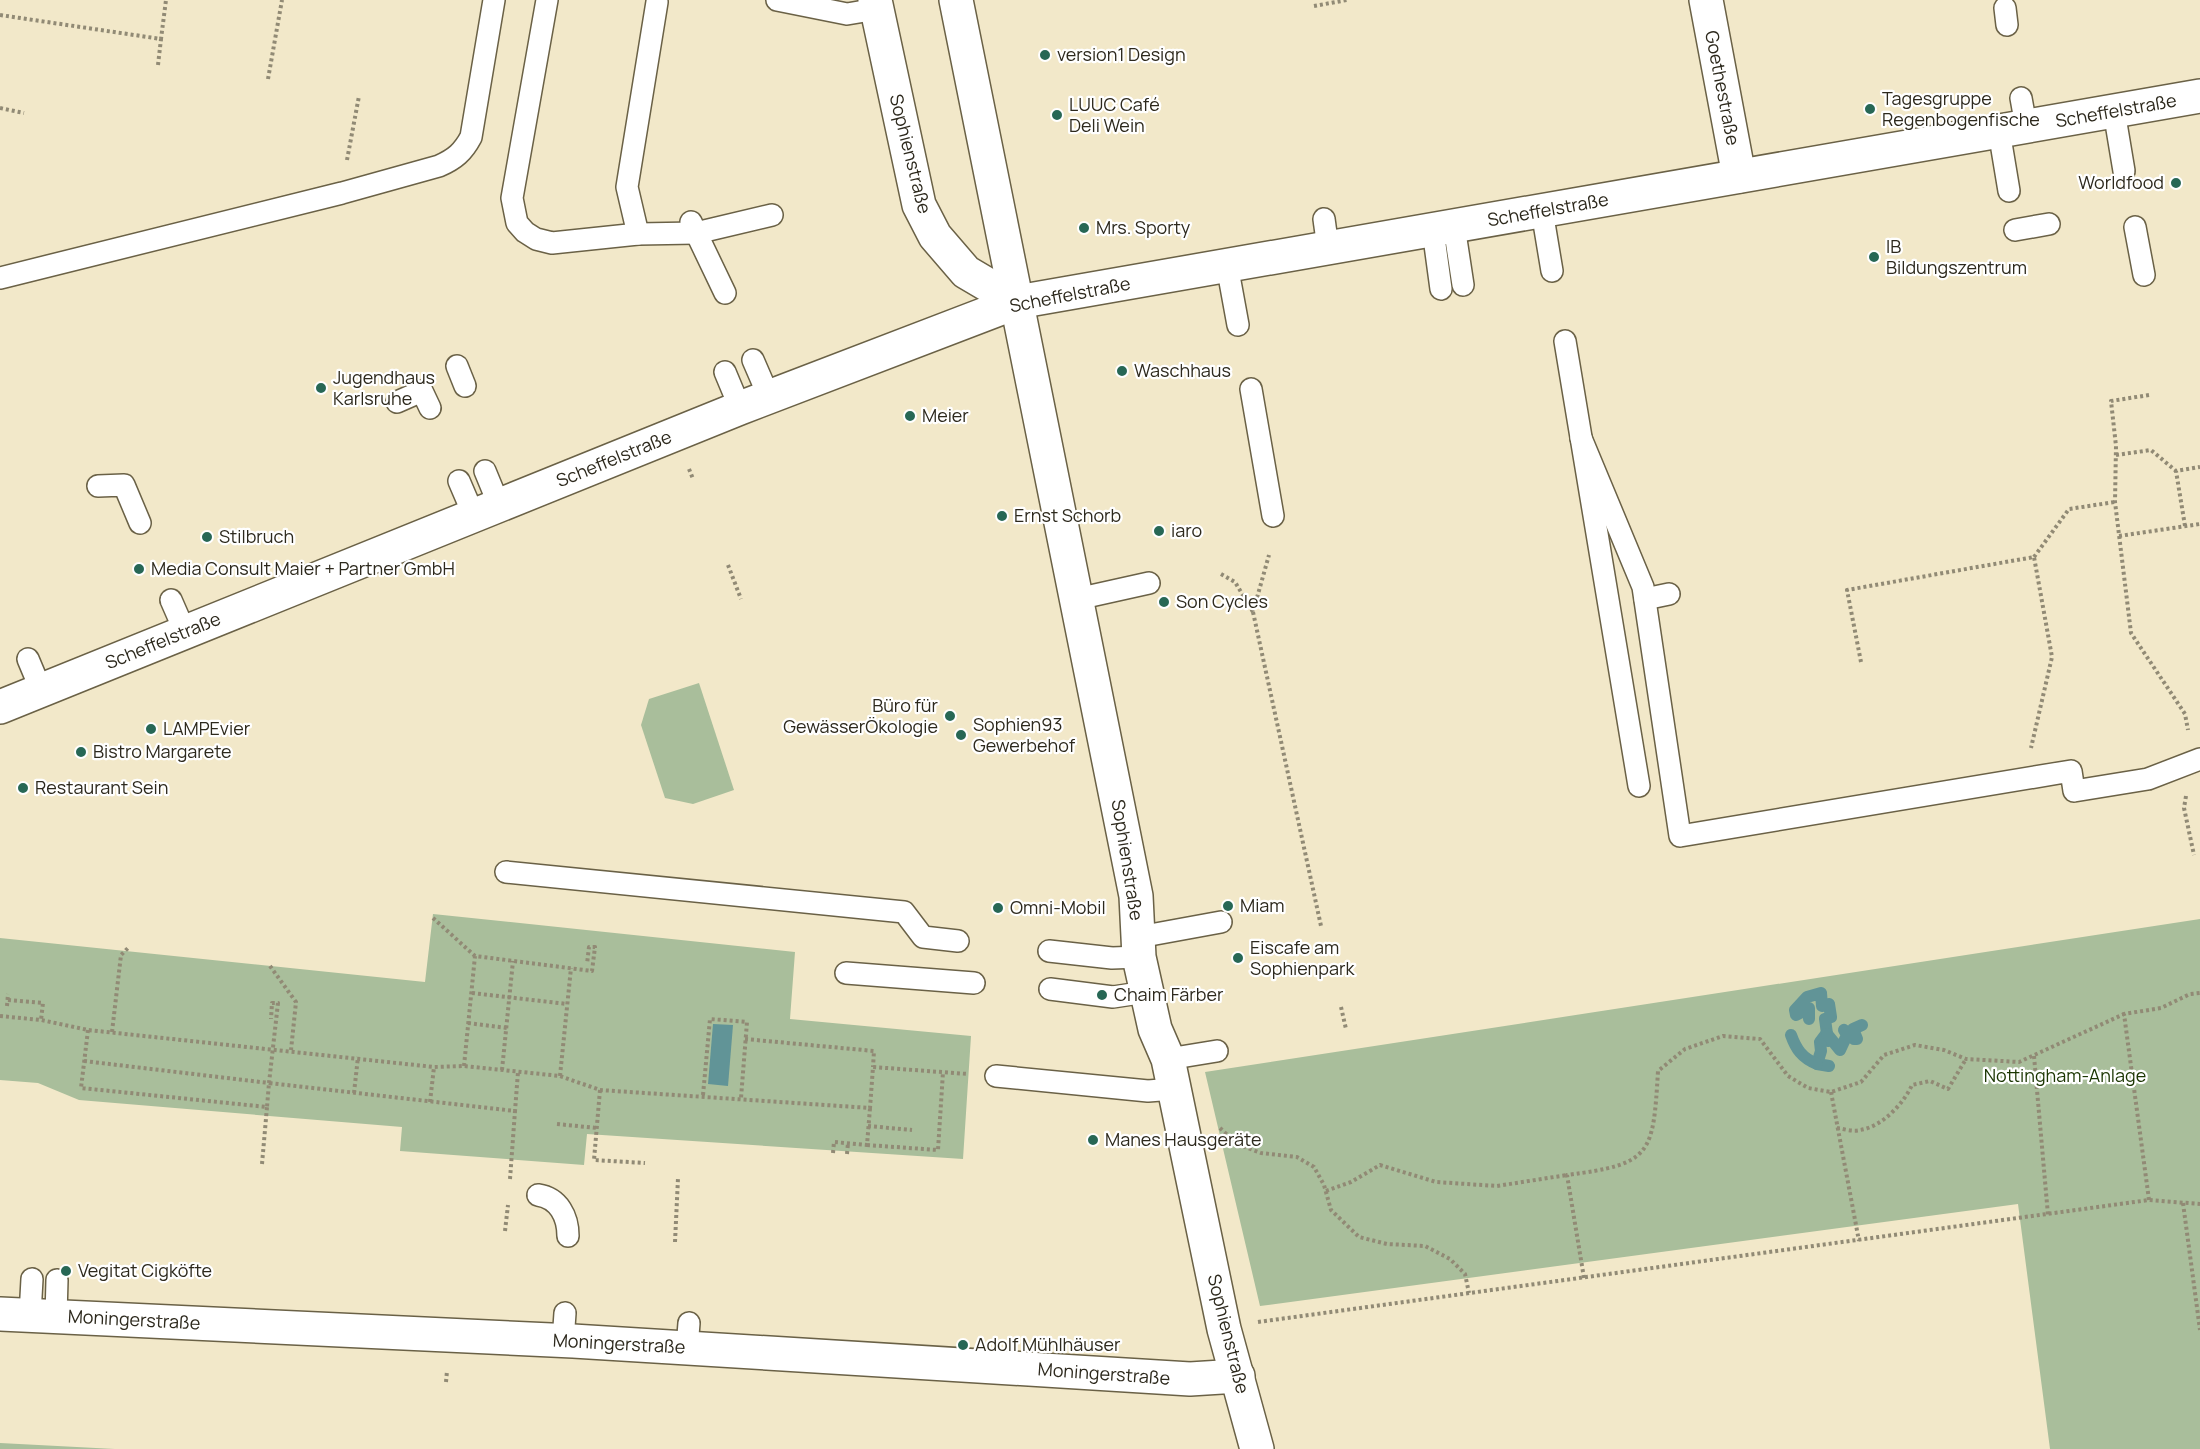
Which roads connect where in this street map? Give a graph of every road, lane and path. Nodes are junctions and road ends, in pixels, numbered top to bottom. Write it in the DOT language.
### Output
graph roads {
  1 [pos="166,0"];
  2 [pos="282,0"];
  3 [pos="494,0"];
  4 [pos="547,0"];
  5 [pos="777,0"];
  6 [pos="956,0"];
  7 [pos="1347,0"];
  8 [pos="1706,0"];
  9 [pos="657,2"];
  10 [pos="876,4"];
  11 [pos="1314,6"];
  12 [pos="0,15"];
  13 [pos="161,39"];
  14 [pos="158,65"];
  15 [pos="268,80"];
  16 [pos="359,96"];
  17 [pos="2200,96"];
  18 [pos="0,108"];
  19 [pos="2114,111"];
  20 [pos="24,112"];
  21 [pos="2015,118"];
  22 [pos="2124,171"];
  23 [pos="1739,176"];
  24 [pos="2009,191"];
  25 [pos="342,193"];
  26 [pos="1542,211"];
  27 [pos="772,214"];
  28 [pos="2049,224"];
  29 [pos="694,227"];
  30 [pos="2135,227"];
  31 [pos="1443,228"];
  32 [pos="2015,230"];
  33 [pos="638,234"];
  34 [pos="1227,265"];
  35 [pos="1552,271"];
  36 [pos="2144,274"];
  37 [pos="0,278"];
  38 [pos="1463,285"];
  39 [pos="1441,289"];
  40 [pos="725,293"];
  41 [pos="1017,302"];
  42 [pos="1238,325"];
  43 [pos="1565,342"];
  44 [pos="753,360"];
  45 [pos="457,366"];
  46 [pos="725,372"];
  47 [pos="465,386"];
  48 [pos="1251,389"];
  49 [pos="2149,395"];
  50 [pos="397,402"];
  51 [pos="755,403"];
  52 [pos="429,408"];
  53 [pos="1581,438"];
  54 [pos="2115,455"];
  55 [pos="2200,467"];
  56 [pos="491,468"];
  57 [pos="2176,471"];
  58 [pos="459,482"];
  59 [pos="98,486"];
  60 [pos="2115,502"];
  61 [pos="495,507"];
  62 [pos="1273,516"];
  63 [pos="140,523"];
  64 [pos="2200,524"];
  65 [pos="2185,526"];
  66 [pos="2119,536"];
  67 [pos="1269,555"];
  68 [pos="2034,556"];
  69 [pos="728,566"];
  70 [pos="1221,574"];
  71 [pos="1149,584"];
  72 [pos="1669,594"];
  73 [pos="741,599"];
  74 [pos="1077,599"];
  75 [pos="1645,599"];
  76 [pos="171,600"];
  77 [pos="1253,612"];
  78 [pos="185,632"];
  79 [pos="28,659"];
  80 [pos="1862,662"];
  81 [pos="40,690"];
  82 [pos="0,707"];
  83 [pos="2197,759"];
  84 [pos="2023,779"];
  85 [pos="1639,786"];
  86 [pos="2194,855"];
  87 [pos="506,872"];
  88 [pos="433,918"];
  89 [pos="1221,922"];
  90 [pos="1321,926"];
  91 [pos="958,941"];
  92 [pos="1139,947"];
  93 [pos="128,948"];
  94 [pos="1050,951"];
  95 [pos="475,956"];
  96 [pos="513,962"];
  97 [pos="587,964"];
  98 [pos="270,966"];
  99 [pos="571,968"];
  100 [pos="846,974"];
  101 [pos="974,983"];
  102 [pos="1050,989"];
  103 [pos="1146,992"];
  104 [pos="471,993"];
  105 [pos="2200,993"];
  106 [pos="509,997"];
  107 [pos="567,1004"];
  108 [pos="7,1006"];
  109 [pos="1341,1007"];
  110 [pos="2124,1014"];
  111 [pos="0,1016"];
  112 [pos="271,1019"];
  113 [pos="41,1020"];
  114 [pos="468,1023"];
  115 [pos="507,1028"];
  116 [pos="1346,1029"];
  117 [pos="88,1030"];
  118 [pos="112,1032"];
  119 [pos="745,1039"];
  120 [pos="272,1049"];
  121 [pos="291,1050"];
  122 [pos="1217,1051"];
  123 [pos="2034,1056"];
  124 [pos="358,1058"];
  125 [pos="1966,1059"];
  126 [pos="84,1061"];
  127 [pos="464,1066"];
  128 [pos="434,1067"];
  129 [pos="873,1067"];
  130 [pos="502,1070"];
  131 [pos="518,1072"];
  132 [pos="943,1072"];
  133 [pos="560,1076"];
  134 [pos="996,1076"];
  135 [pos="269,1083"];
  136 [pos="1174,1087"];
  137 [pos="600,1090"];
  138 [pos="1831,1092"];
  139 [pos="354,1093"];
  140 [pos="703,1095"];
  141 [pos="741,1098"];
  142 [pos="430,1102"];
  143 [pos="267,1107"];
  144 [pos="870,1108"];
  145 [pos="515,1111"];
  146 [pos="556,1124"];
  147 [pos="868,1126"];
  148 [pos="597,1128"];
  149 [pos="1837,1128"];
  150 [pos="912,1130"];
  151 [pos="848,1143"];
  152 [pos="867,1145"];
  153 [pos="833,1152"];
  154 [pos="847,1154"];
  155 [pos="262,1164"];
  156 [pos="645,1164"];
  157 [pos="1567,1175"];
  158 [pos="678,1178"];
  159 [pos="509,1189"];
  160 [pos="1326,1191"];
  161 [pos="538,1195"];
  162 [pos="508,1199"];
  163 [pos="2149,1200"];
  164 [pos="2183,1203"];
  165 [pos="2200,1204"];
  166 [pos="2048,1215"];
  167 [pos="506,1231"];
  168 [pos="568,1236"];
  169 [pos="1859,1241"];
  170 [pos="675,1242"];
  171 [pos="1584,1278"];
  172 [pos="32,1279"];
  173 [pos="57,1280"];
  174 [pos="1469,1293"];
  175 [pos="29,1315"];
  176 [pos="1224,1329"];
  177 [pos="2200,1330"];
  178 [pos="1238,1376"];
  179 [pos="1257,1449"];
  1 -- 13 [label="path"];
  2 -- 15 [label="path"];
  3 -- 25 [label="lane"];
  4 -- 33 [label="lane"];
  5 -- 10 [label="lane"];
  6 -- 41 [label="street, Sophienstraße"];
  7 -- 11 [label="path"];
  8 -- 23 [label="street, Goethestraße"];
  9 -- 33 [label="lane"];
  10 -- 41 [label="street, Sophienstraße"];
  12 -- 13 [label="path"];
  13 -- 14 [label="path"];
  16 -- 25 [label="path"];
  17 -- 19 [label="street, Scheffelstraße"];
  18 -- 20 [label="path"];
  19 -- 21 [label="street, Scheffelstraße"];
  19 -- 22 [label="lane"];
  21 -- 23 [label="street, Scheffelstraße"];
  21 -- 24 [label="lane"];
  23 -- 26 [label="street, Scheffelstraße"];
  25 -- 37 [label="lane"];
  26 -- 31 [label="street, Scheffelstraße"];
  26 -- 35 [label="lane"];
  27 -- 29 [label="lane"];
  28 -- 32 [label="lane"];
  29 -- 33 [label="lane"];
  29 -- 40 [label="lane"];
  30 -- 36 [label="lane"];
  31 -- 34 [label="street, Scheffelstraße"];
  31 -- 38 [label="lane"];
  31 -- 39 [label="lane"];
  34 -- 41 [label="street, Scheffelstraße"];
  34 -- 42 [label="lane"];
  41 -- 51 [label="street, Scheffelstraße"];
  41 -- 74 [label="street, Sophienstraße"];
  43 -- 53 [label="lane"];
  44 -- 51 [label="lane"];
  45 -- 47 [label="lane"];
  46 -- 51 [label="lane"];
  48 -- 62 [label="lane"];
  49 -- 54 [label="path"];
  50 -- 52 [label="lane"];
  51 -- 61 [label="street, Scheffelstraße"];
  53 -- 75 [label="lane"];
  53 -- 85 [label="lane"];
  54 -- 57 [label="path"];
  54 -- 60 [label="path"];
  55 -- 57 [label="path"];
  56 -- 61 [label="lane"];
  57 -- 65 [label="path"];
  58 -- 61 [label="lane"];
  59 -- 63 [label="lane"];
  60 -- 66 [label="path"];
  60 -- 68 [label="path"];
  61 -- 78 [label="street, Scheffelstraße"];
  64 -- 65 [label="path"];
  65 -- 66 [label="path"];
  66 -- 83 [label="path"];
  67 -- 77 [label="path"];
  68 -- 80 [label="path"];
  68 -- 84 [label="path"];
  69 -- 73 [label="path"];
  70 -- 77 [label="path"];
  71 -- 74 [label="lane"];
  72 -- 75 [label="lane"];
  74 -- 92 [label="street, Sophienstraße"];
  75 -- 84 [label="lane"];
  76 -- 78 [label="lane"];
  77 -- 90 [label="path"];
  78 -- 81 [label="street, Scheffelstraße"];
  79 -- 81 [label="lane"];
  81 -- 82 [label="street, Scheffelstraße"];
  83 -- 84 [label="lane"];
  83 -- 86 [label="path"];
  87 -- 91 [label="lane"];
  88 -- 95 [label="path"];
  89 -- 92 [label="lane"];
  92 -- 94 [label="lane"];
  92 -- 103 [label="street, Sophienstraße"];
  93 -- 118 [label="path"];
  95 -- 96 [label="path"];
  95 -- 104 [label="path"];
  96 -- 99 [label="path"];
  96 -- 106 [label="path"];
  97 -- 99 [label="path"];
  98 -- 121 [label="path"];
  99 -- 107 [label="path"];
  100 -- 101 [label="lane"];
  102 -- 103 [label="lane"];
  103 -- 136 [label="street, Sophienstraße"];
  104 -- 106 [label="path"];
  104 -- 114 [label="path"];
  105 -- 110 [label="path"];
  106 -- 107 [label="path"];
  106 -- 115 [label="path"];
  107 -- 133 [label="path"];
  108 -- 113 [label="path"];
  109 -- 116 [label="path"];
  110 -- 123 [label="path"];
  110 -- 163 [label="path"];
  111 -- 113 [label="path"];
  112 -- 120 [label="path"];
  113 -- 117 [label="path"];
  114 -- 115 [label="path"];
  114 -- 127 [label="path"];
  115 -- 130 [label="path"];
  117 -- 118 [label="path"];
  117 -- 126 [label="path"];
  118 -- 120 [label="path"];
  119 -- 129 [label="path"];
  119 -- 140 [label="path"];
  119 -- 141 [label="path"];
  120 -- 121 [label="path"];
  120 -- 135 [label="path"];
  121 -- 124 [label="path"];
  122 -- 136 [label="lane"];
  123 -- 125 [label="path"];
  123 -- 166 [label="path"];
  124 -- 128 [label="path"];
  124 -- 139 [label="path"];
  125 -- 138 [label="path"];
  125 -- 149 [label="path"];
  126 -- 135 [label="path"];
  126 -- 143 [label="path"];
  127 -- 128 [label="path"];
  127 -- 130 [label="path"];
  128 -- 142 [label="path"];
  129 -- 132 [label="path"];
  129 -- 144 [label="path"];
  130 -- 131 [label="path"];
  131 -- 133 [label="path"];
  131 -- 145 [label="path"];
  132 -- 134 [label="path"];
  132 -- 152 [label="path"];
  133 -- 137 [label="path"];
  134 -- 136 [label="lane"];
  135 -- 139 [label="path"];
  135 -- 143 [label="path"];
  136 -- 160 [label="path"];
  136 -- 176 [label="street, Sophienstraße"];
  137 -- 140 [label="path"];
  137 -- 148 [label="path"];
  138 -- 149 [label="path"];
  138 -- 157 [label="path"];
  139 -- 142 [label="path"];
  140 -- 141 [label="path"];
  141 -- 144 [label="path"];
  142 -- 145 [label="path"];
  143 -- 155 [label="path"];
  144 -- 147 [label="path"];
  145 -- 159 [label="path"];
  146 -- 148 [label="path"];
  147 -- 150 [label="path"];
  147 -- 152 [label="path"];
  148 -- 156 [label="path"];
  149 -- 169 [label="path"];
  151 -- 152 [label="path"];
  151 -- 153 [label="path"];
  151 -- 154 [label="path"];
  157 -- 160 [label="path"];
  157 -- 171 [label="path"];
  158 -- 170 [label="path"];
  160 -- 174 [label="path"];
  161 -- 168 [label="lane"];
  162 -- 167 [label="path"];
  163 -- 164 [label="path"];
  163 -- 166 [label="path"];
  164 -- 165 [label="path"];
  164 -- 177 [label="path"];
  166 -- 169 [label="path"];
  169 -- 171 [label="path"];
  171 -- 174 [label="path"];
  172 -- 175 [label="lane"];
  173 -- 175 [label="lane"];
  174 -- 176 [label="path"];
  175 -- 178 [label="street, Moningerstraße"];
  176 -- 178 [label="street, Sophienstraße"];
  178 -- 179 [label="street, Sophienstraße"];
}
